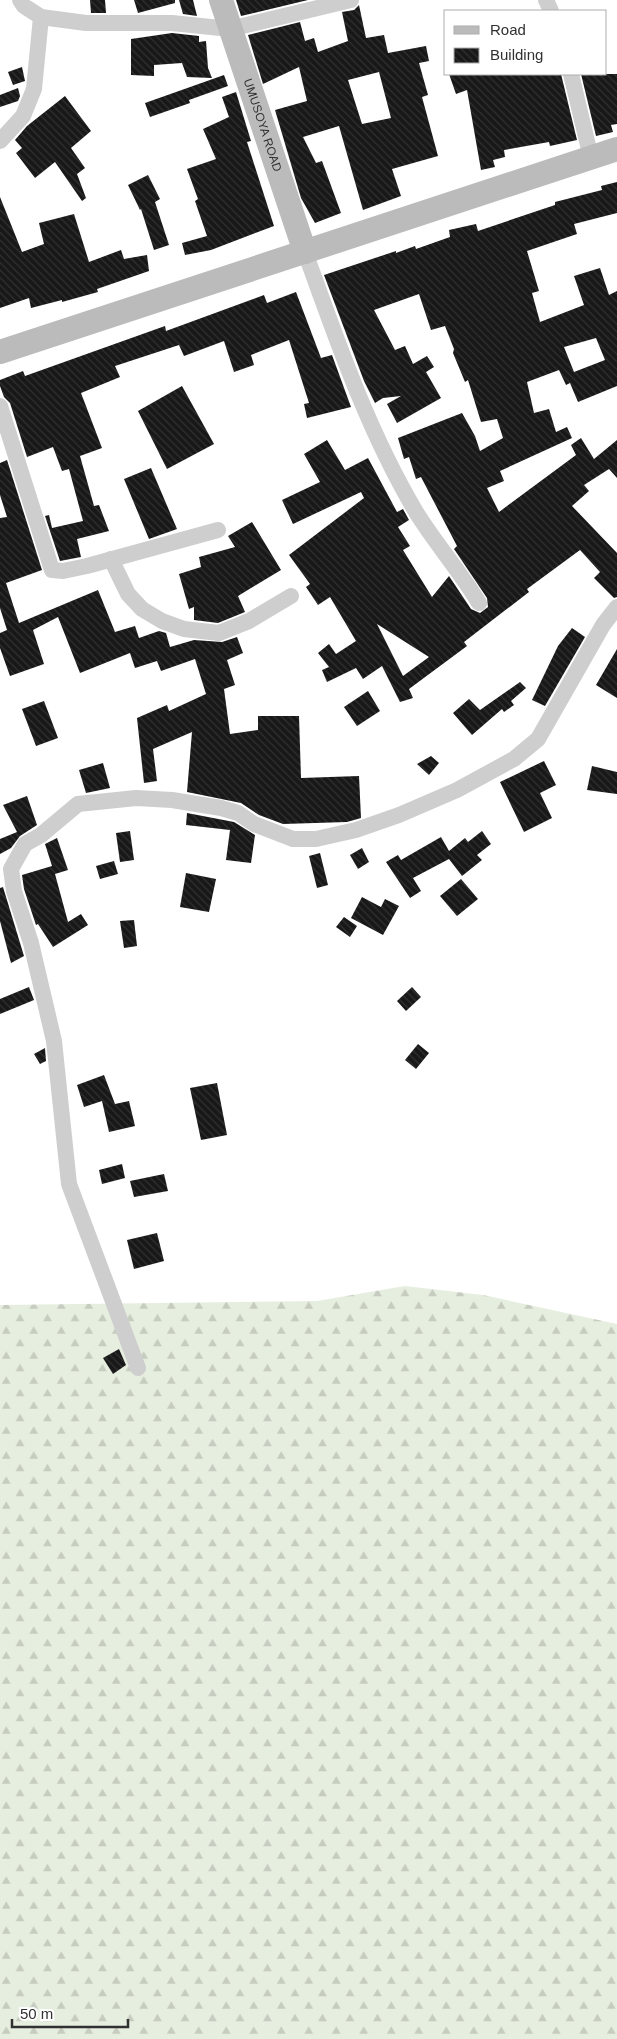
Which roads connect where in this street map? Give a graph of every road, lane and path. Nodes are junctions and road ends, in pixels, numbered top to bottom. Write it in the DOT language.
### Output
graph roads {
  1 [pos="20,0"];
  2 [pos="221,0"];
  3 [pos="351,0"];
  4 [pos="41,17"];
  5 [pos="230,29"];
  6 [pos="571,75"];
  7 [pos="0,141"];
  8 [pos="617,149"];
  9 [pos="591,158"];
  10 [pos="305,252"];
  11 [pos="0,352"];
  12 [pos="0,406"];
  13 [pos="218,530"];
  14 [pos="110,559"];
  15 [pos="291,596"];
  16 [pos="479,603"];
  17 [pos="617,606"];
  18 [pos="138,1368"];
  1 -- 4 [label="street"];
  2 -- 5 [label="main road, UMUSOYA ROAD"];
  3 -- 5 [label="street"];
  4 -- 5 [label="street"];
  4 -- 7 [label="street"];
  5 -- 10 [label="main road, UMUSOYA ROAD"];
  6 -- 9 [label="street"];
  8 -- 9 [label="main road"];
  9 -- 10 [label="main road"];
  10 -- 11 [label="main road"];
  10 -- 16 [label="street"];
  12 -- 14 [label="street"];
  13 -- 14 [label="street"];
  14 -- 15 [label="street"];
  17 -- 18 [label="street"];
}
